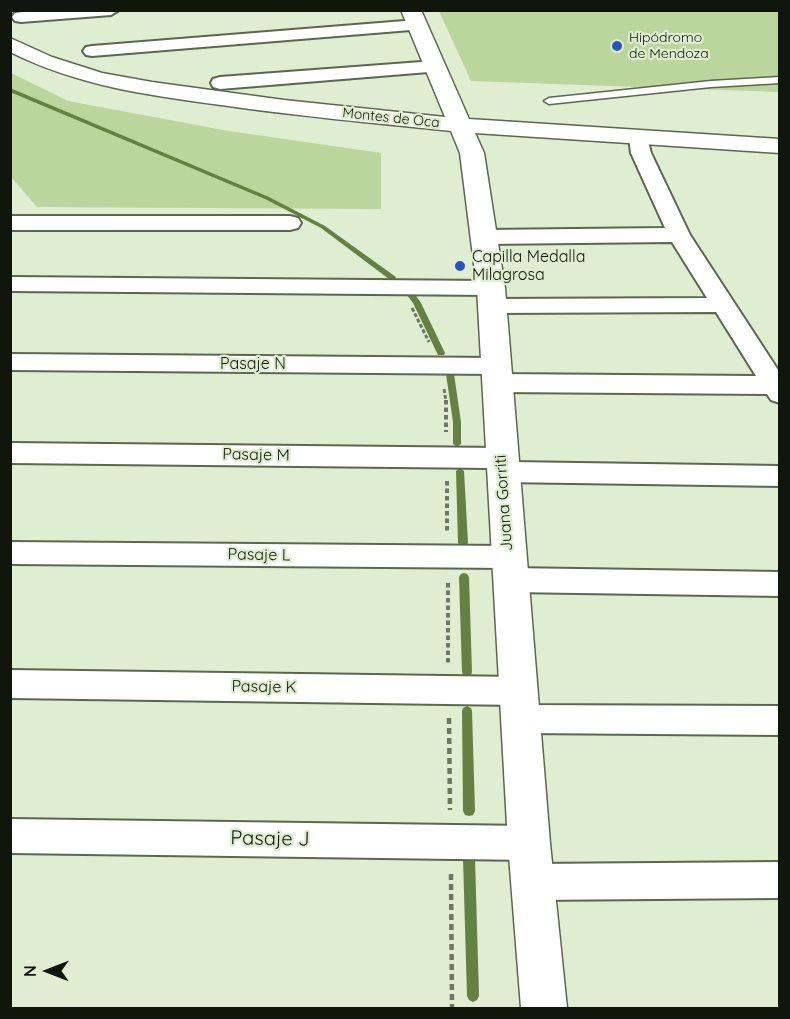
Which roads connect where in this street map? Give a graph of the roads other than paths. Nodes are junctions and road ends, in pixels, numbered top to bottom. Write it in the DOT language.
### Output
graph roads {
  1 [pos="111,10"];
  2 [pos="21,17"];
  3 [pos="414,18"];
  4 [pos="10,44"];
  5 [pos="92,51"];
  6 [pos="435,68"];
  7 [pos="780,80"];
  8 [pos="220,83"];
  9 [pos="549,102"];
  10 [pos="459,125"];
  11 [pos="639,136"];
  12 [pos="780,146"];
  13 [pos="10,223"];
  14 [pos="290,223"];
  15 [pos="679,235"];
  16 [pos="485,237"];
  17 [pos="10,284"];
  18 [pos="492,297"];
  19 [pos="724,305"];
  20 [pos="10,362"];
  21 [pos="496,374"];
  22 [pos="777,390"];
  23 [pos="10,453"];
  24 [pos="501,465"];
  25 [pos="780,476"];
  26 [pos="10,553"];
  27 [pos="509,569"];
  28 [pos="780,584"];
  29 [pos="10,684"];
  30 [pos="519,705"];
  31 [pos="780,721"];
  32 [pos="10,836"];
  33 [pos="529,843"];
  34 [pos="780,880"];
  35 [pos="532,882"];
  36 [pos="544,1008"];
  1 -- 2 [label="street"];
  3 -- 5 [label="street"];
  3 -- 6 [label="street, Juana Gorriti"];
  4 -- 10 [label="street, Montes de Oca"];
  6 -- 8 [label="street"];
  6 -- 10 [label="street, Juana Gorriti"];
  7 -- 9 [label="lane"];
  10 -- 11 [label="street, Montes de Oca"];
  10 -- 16 [label="street, Juana Gorriti"];
  11 -- 12 [label="street, Montes de Oca"];
  11 -- 15 [label="street"];
  13 -- 14 [label="street"];
  15 -- 16 [label="street"];
  15 -- 19 [label="street"];
  16 -- 18 [label="street, Juana Gorriti"];
  17 -- 18 [label="street"];
  18 -- 19 [label="street"];
  18 -- 21 [label="street, Juana Gorriti"];
  19 -- 22 [label="street"];
  20 -- 21 [label="street, Pasaje N"];
  21 -- 22 [label="street, Pasaje N"];
  21 -- 24 [label="street, Juana Gorriti"];
  23 -- 24 [label="street, Pasaje M"];
  24 -- 25 [label="street, Pasaje M"];
  24 -- 27 [label="street, Juana Gorriti"];
  26 -- 27 [label="street, Pasaje L"];
  27 -- 28 [label="street, Pasaje L"];
  27 -- 30 [label="street, Juana Gorriti"];
  29 -- 30 [label="street, Pasaje K"];
  30 -- 31 [label="street, Pasaje K"];
  30 -- 33 [label="street, Juana Gorriti"];
  32 -- 33 [label="street, Pasaje J"];
  33 -- 35 [label="street, Juana Gorriti"];
  34 -- 35 [label="street"];
  35 -- 36 [label="street, Juana Gorriti"];
}
